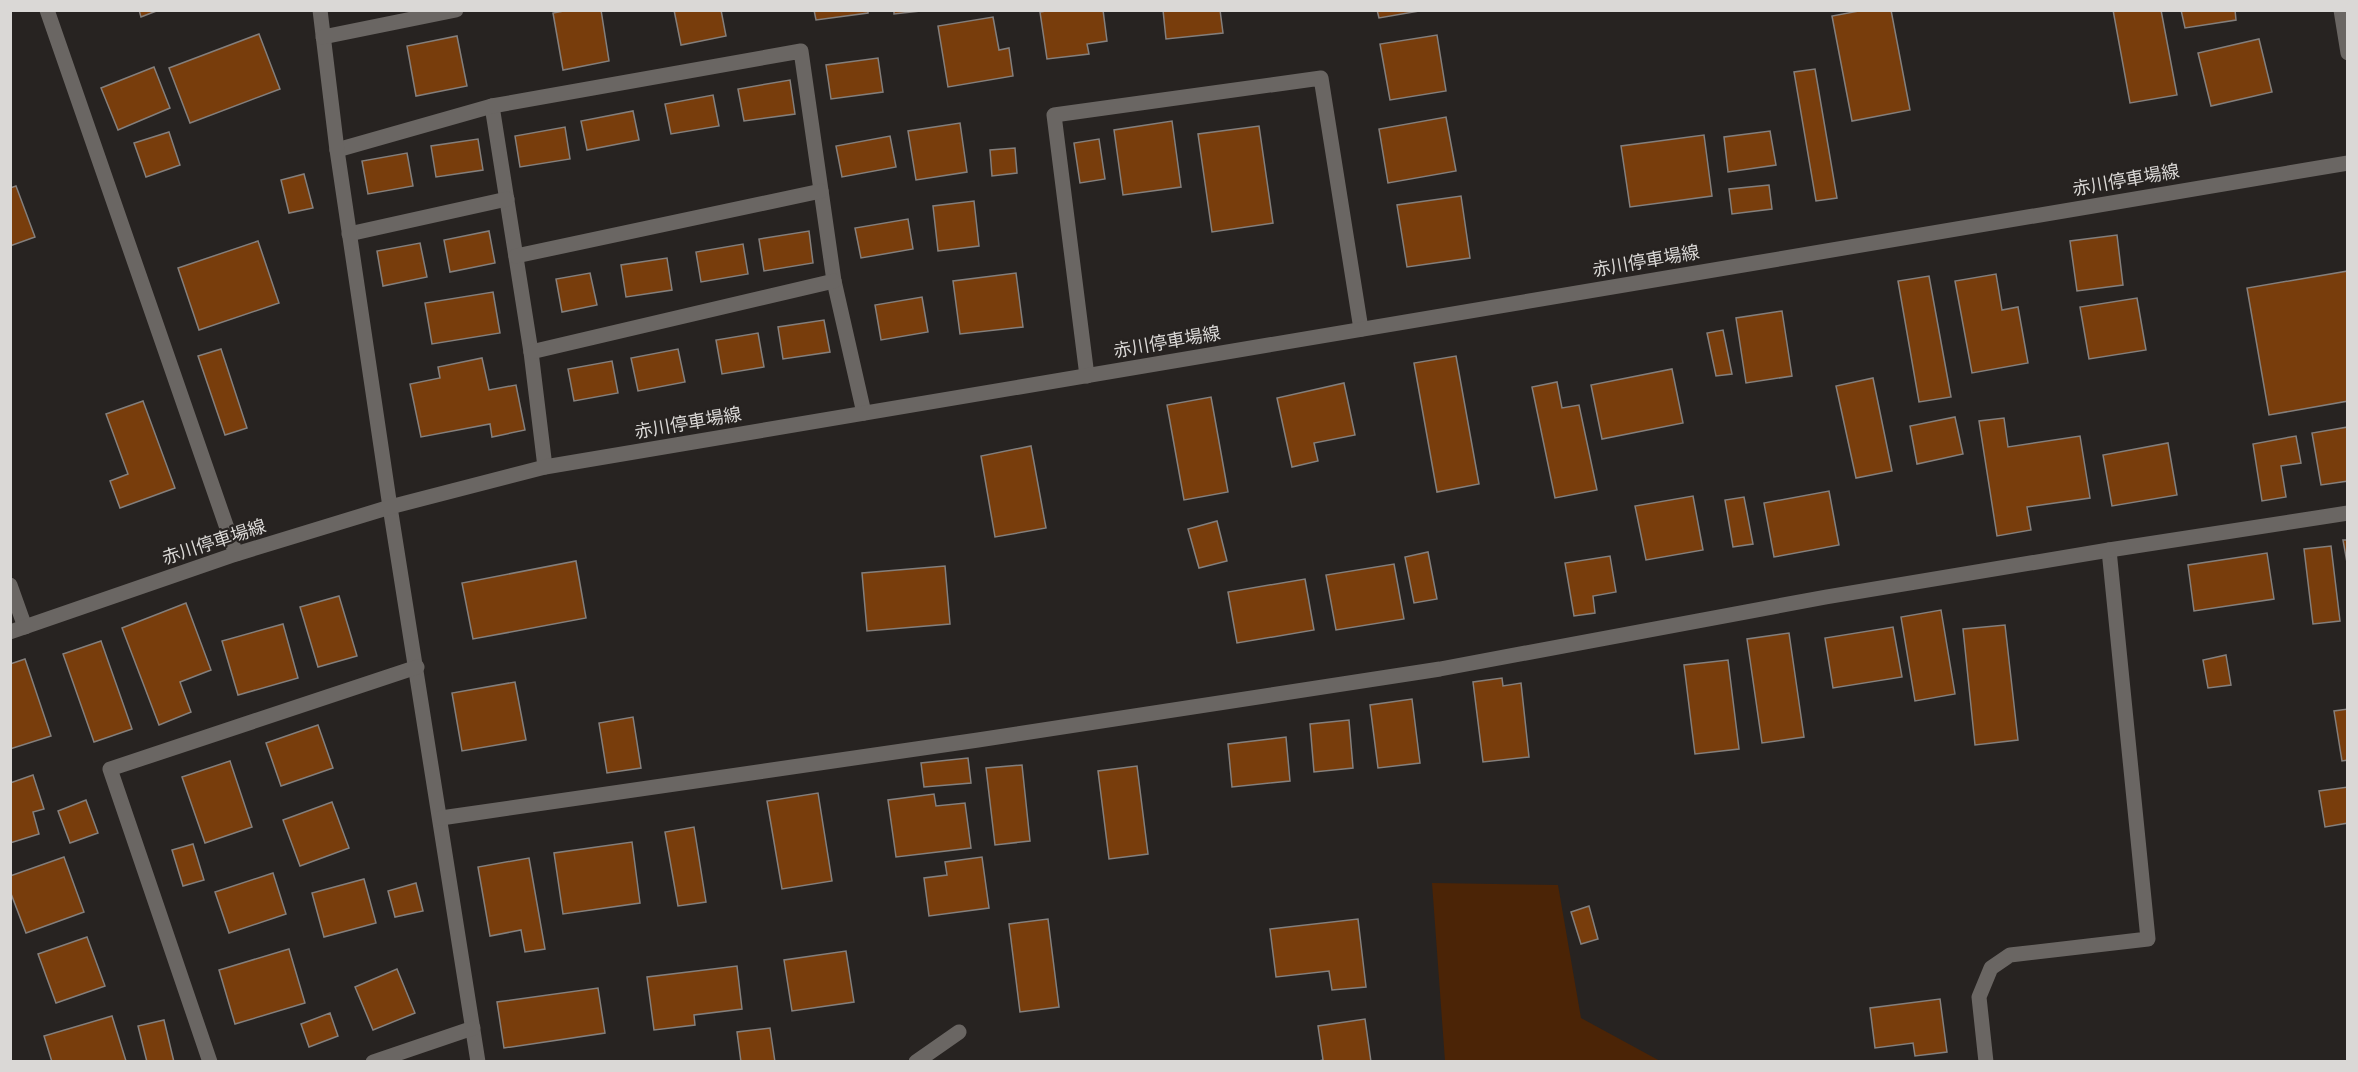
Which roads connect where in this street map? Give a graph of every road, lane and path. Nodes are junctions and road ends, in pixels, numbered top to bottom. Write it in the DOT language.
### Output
graph roads {
  1 [pos="47,10"];
  2 [pos="320,10"];
  3 [pos="456,10"];
  4 [pos="2341,10"];
  5 [pos="323,38"];
  6 [pos="2348,53"];
  7 [pos="492,106"];
  8 [pos="337,150"];
  9 [pos="2348,163"];
  10 [pos="821,191"];
  11 [pos="507,200"];
  12 [pos="349,234"];
  13 [pos="516,256"];
  14 [pos="834,281"];
  15 [pos="1361,329"];
  16 [pos="531,352"];
  17 [pos="1087,376"];
  18 [pos="864,413"];
  19 [pos="545,467"];
  20 [pos="390,507"];
  21 [pos="2348,513"];
  22 [pos="2109,550"];
  23 [pos="236,554"];
  24 [pos="10,585"];
  25 [pos="18,629"];
  26 [pos="417,667"];
  27 [pos="441,819"];
  28 [pos="473,1028"];
  29 [pos="959,1032"];
  30 [pos="210,1062"];
  31 [pos="373,1062"];
  32 [pos="478,1062"];
  33 [pos="916,1062"];
  34 [pos="1986,1062"];
  1 -- 23 [label="street"];
  2 -- 5 [label="street"];
  3 -- 5 [label="street"];
  4 -- 6 [label="street"];
  5 -- 8 [label="street"];
  7 -- 8 [label="street"];
  7 -- 10 [label="street"];
  7 -- 11 [label="street"];
  8 -- 12 [label="street"];
  9 -- 15 [label="street, 赤川停車場線"];
  10 -- 13 [label="street"];
  10 -- 14 [label="street"];
  11 -- 12 [label="street"];
  11 -- 13 [label="street"];
  12 -- 20 [label="street"];
  13 -- 16 [label="street"];
  14 -- 16 [label="street"];
  14 -- 18 [label="street"];
  15 -- 17 [label="street, 赤川停車場線"];
  15 -- 17 [label="street"];
  16 -- 19 [label="street"];
  17 -- 18 [label="street, 赤川停車場線"];
  18 -- 19 [label="street, 赤川停車場線"];
  19 -- 20 [label="street, 赤川停車場線"];
  20 -- 23 [label="street, 赤川停車場線"];
  20 -- 26 [label="street"];
  21 -- 22 [label="street"];
  22 -- 27 [label="street"];
  22 -- 34 [label="street"];
  23 -- 25 [label="street, 赤川停車場線"];
  24 -- 25 [label="street"];
  26 -- 27 [label="street"];
  26 -- 30 [label="street"];
  27 -- 28 [label="street"];
  28 -- 31 [label="street"];
  28 -- 32 [label="street"];
  29 -- 33 [label="street"];
}
